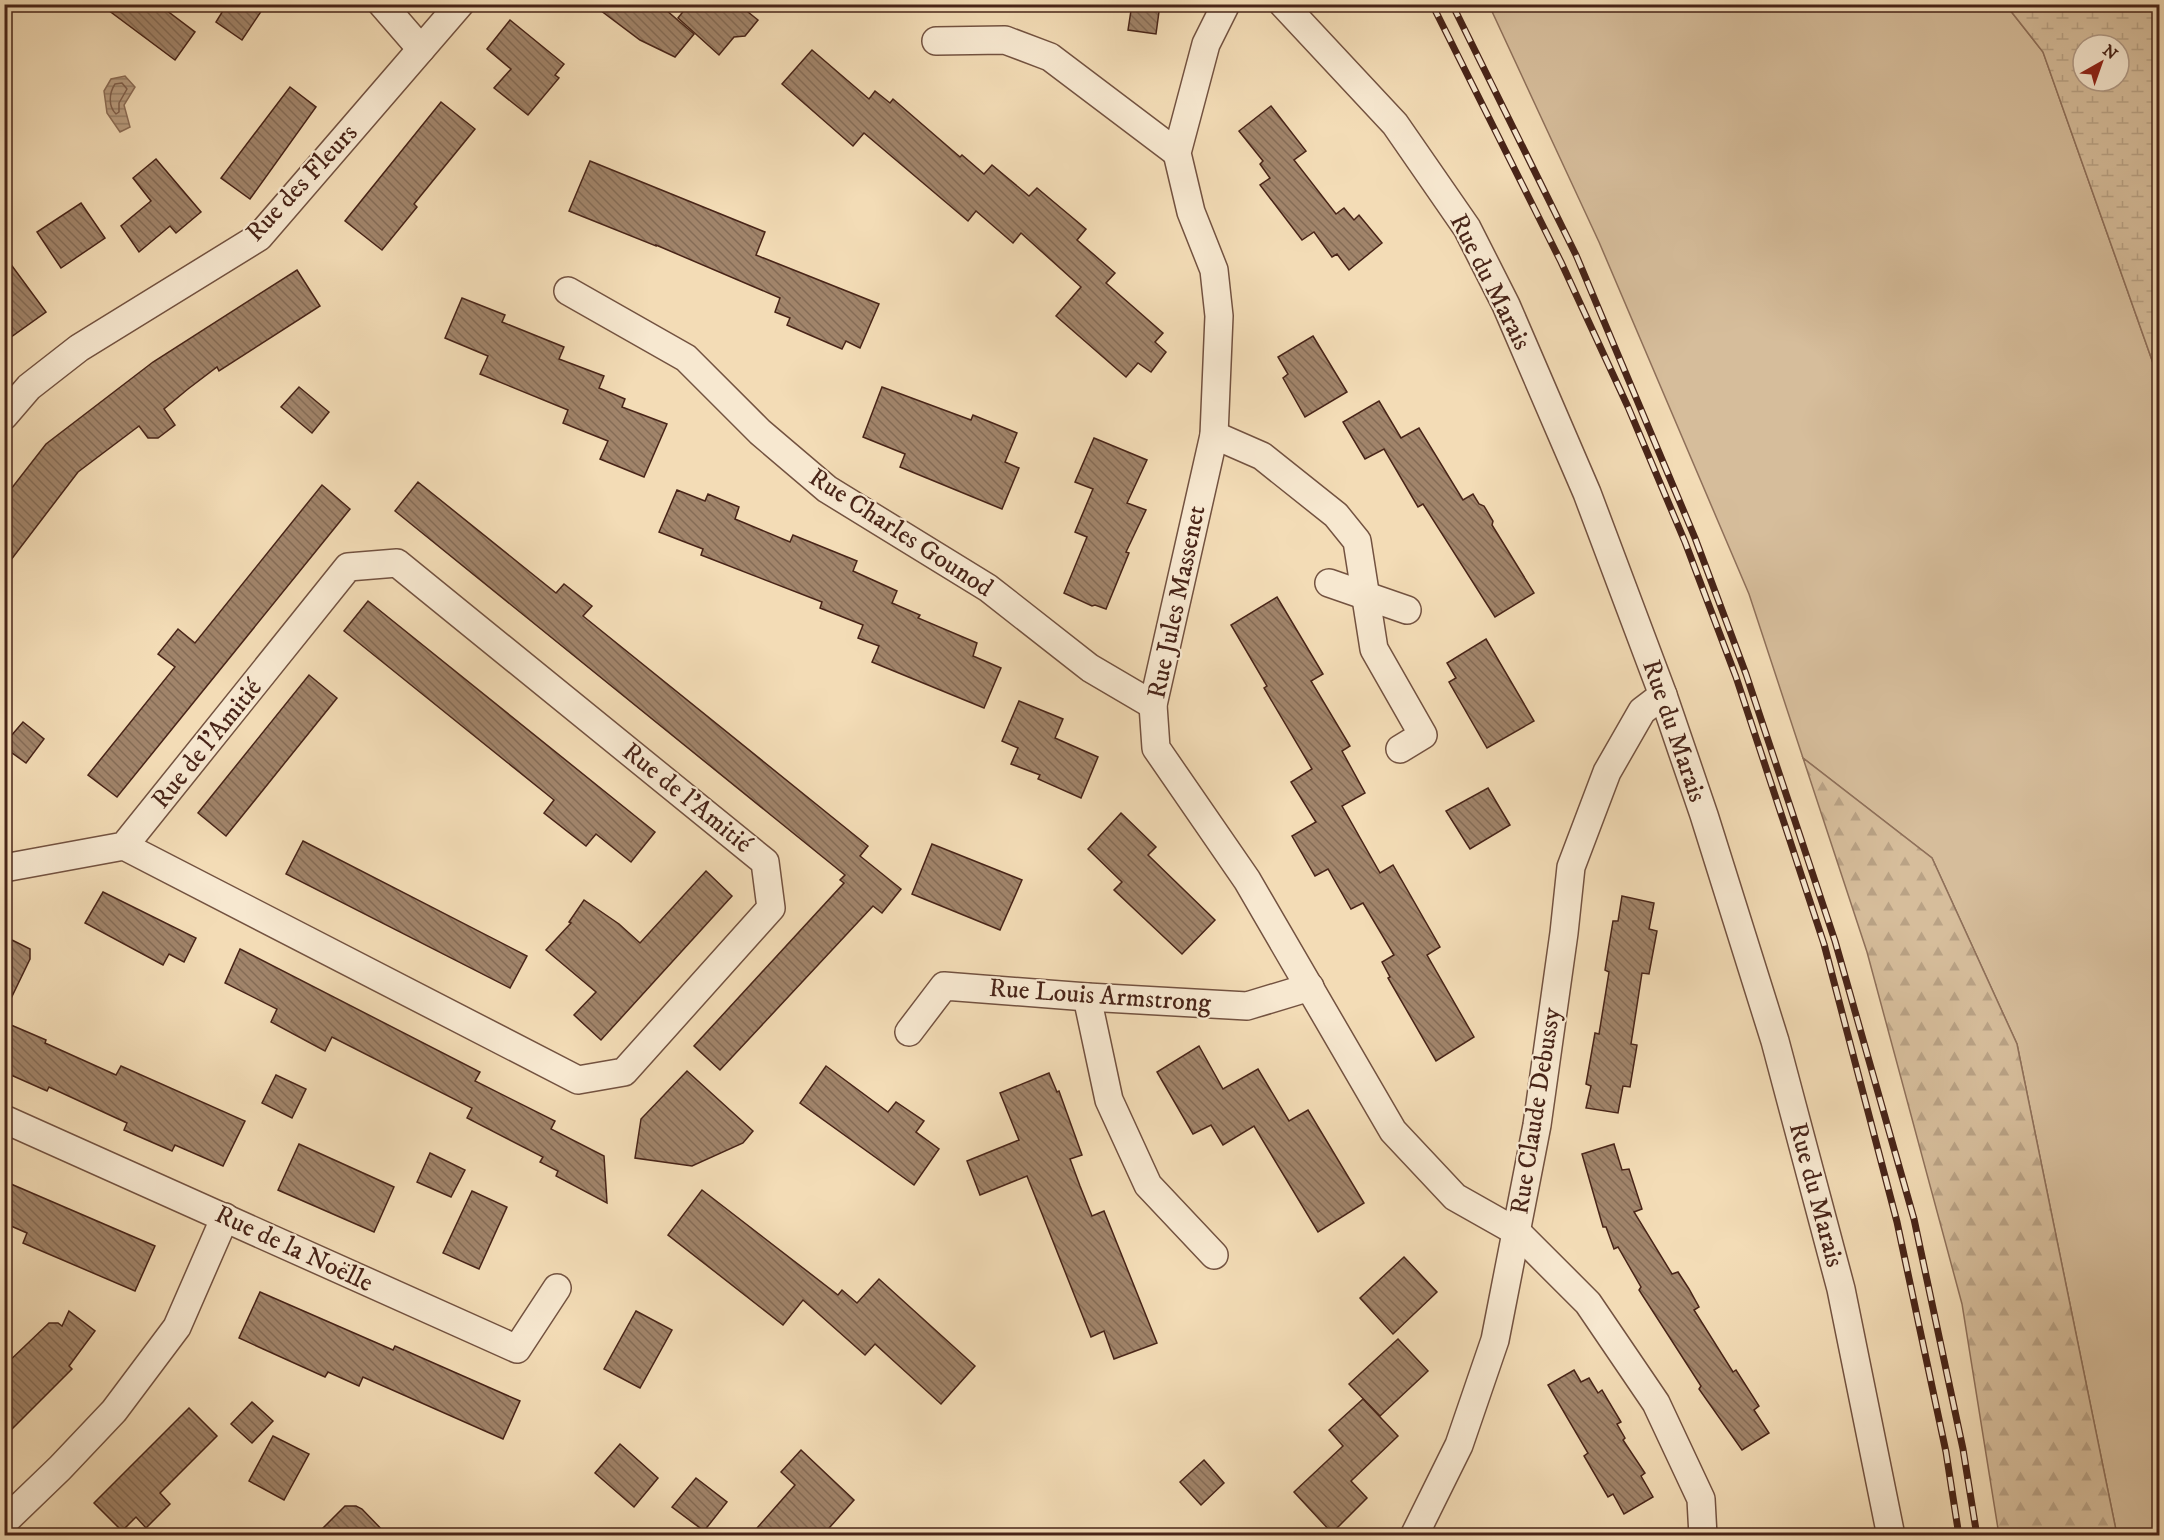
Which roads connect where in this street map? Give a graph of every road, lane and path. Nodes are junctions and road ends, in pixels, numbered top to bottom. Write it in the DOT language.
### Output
graph roads {
  1 [pos="382,4"];
  2 [pos="460,4"];
  3 [pos="1226,4"];
  4 [pos="1283,4"];
  5 [pos="936,41"];
  6 [pos="421,49"];
  7 [pos="1177,153"];
  8 [pos="568,291"];
  9 [pos="4,417"];
  10 [pos="1214,435"];
  11 [pos="1329,583"];
  12 [pos="1365,595"];
  13 [pos="1407,610"];
  14 [pos="1663,695"];
  15 [pos="1154,705"];
  16 [pos="1400,749"];
  17 [pos="124,846"];
  18 [pos="4,868"];
  19 [pos="1310,987"];
  20 [pos="1087,997"];
  21 [pos="909,1032"];
  22 [pos="4,1119"];
  23 [pos="225,1217"];
  24 [pos="1517,1232"];
  25 [pos="1214,1255"];
  26 [pos="557,1288"];
  27 [pos="4,1522"];
  28 [pos="1414,1536"];
  29 [pos="1703,1536"];
  30 [pos="1891,1536"];
  1 -- 6 [label="street"];
  2 -- 6 [label="street, Rue des Fleurs"];
  3 -- 7 [label="street, Rue Jules Massenet"];
  4 -- 14 [label="street, Rue du Marais"];
  5 -- 7 [label="street"];
  6 -- 9 [label="street, Rue des Fleurs"];
  7 -- 10 [label="street, Rue Jules Massenet"];
  8 -- 15 [label="street, Rue Charles Gounod"];
  10 -- 12 [label="street"];
  10 -- 15 [label="street, Rue Jules Massenet"];
  11 -- 12 [label="street"];
  12 -- 13 [label="street"];
  12 -- 16 [label="street"];
  14 -- 24 [label="street, Rue Claude Debussy"];
  14 -- 30 [label="street, Rue du Marais"];
  15 -- 19 [label="street, Rue Jules Massenet"];
  17 -- 17 [label="street, Rue de l'Amitié"];
  17 -- 18 [label="street"];
  19 -- 20 [label="street, Rue Louis Armstrong"];
  19 -- 24 [label="street, Rue Jules Massenet"];
  20 -- 21 [label="street, Rue Louis Armstrong"];
  20 -- 25 [label="street"];
  22 -- 23 [label="street, Rue de la Noëlle"];
  23 -- 26 [label="street, Rue de la Noëlle"];
  23 -- 27 [label="street"];
  24 -- 28 [label="street, Rue Claude Debussy"];
  24 -- 29 [label="street, Rue Jules Massenet"];
}
